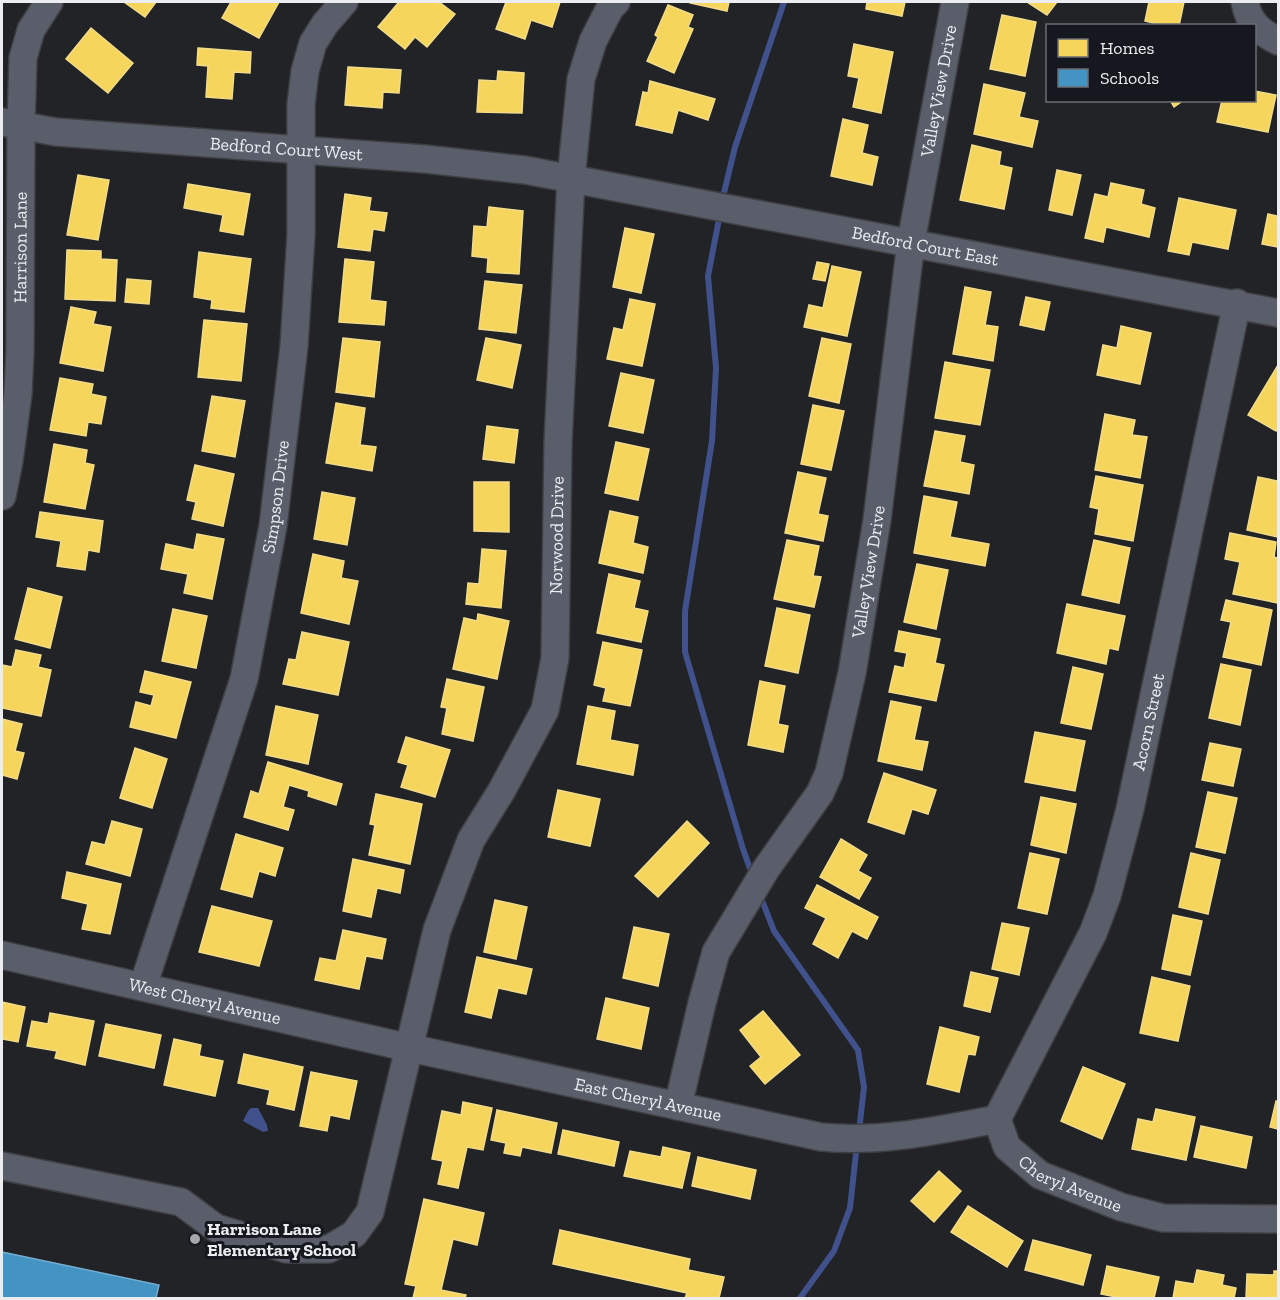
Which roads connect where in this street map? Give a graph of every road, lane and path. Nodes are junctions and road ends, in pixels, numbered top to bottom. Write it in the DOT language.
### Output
graph roads {
  1 [pos="49,2"];
  2 [pos="344,2"];
  3 [pos="616,2"];
  4 [pos="955,2"];
  5 [pos="1245,2"];
  6 [pos="1254,24"];
  7 [pos="1256,26"];
  8 [pos="1278,41"];
  9 [pos="11,124"];
  10 [pos="301,150"];
  11 [pos="571,178"];
  12 [pos="911,242"];
  13 [pos="1237,303"];
  14 [pos="1278,313"];
  15 [pos="2,496"];
  16 [pos="2,955"];
  17 [pos="143,986"];
  18 [pos="410,1048"];
  19 [pos="678,1106"];
  20 [pos="997,1119"];
  21 [pos="2,1166"];
  22 [pos="1278,1219"];
  1 -- 9 [label="street, Harrison Lane"];
  2 -- 10 [label="street, Simpson Drive"];
  3 -- 11 [label="street, Norwood Drive"];
  4 -- 12 [label="street, Valley View Drive"];
  5 -- 6 [label="street"];
  7 -- 8 [label="street"];
  9 -- 10 [label="street, Bedford Court West"];
  9 -- 15 [label="street, Harrison Lane"];
  10 -- 11 [label="street, Bedford Court West"];
  10 -- 17 [label="street, Simpson Drive"];
  11 -- 12 [label="street, Bedford Court East"];
  11 -- 18 [label="street, Norwood Drive"];
  12 -- 13 [label="street, Bedford Court East"];
  12 -- 19 [label="street, Valley View Drive"];
  13 -- 14 [label="street, Bedford Court East"];
  13 -- 20 [label="street, Acorn Street"];
  16 -- 17 [label="street, West Cheryl Avenue"];
  17 -- 18 [label="street, West Cheryl Avenue"];
  18 -- 19 [label="street, East Cheryl Avenue"];
  18 -- 21 [label="street, Norwood Drive"];
  19 -- 20 [label="street, East Cheryl Avenue"];
  20 -- 22 [label="street, Cheryl Avenue"];
}
